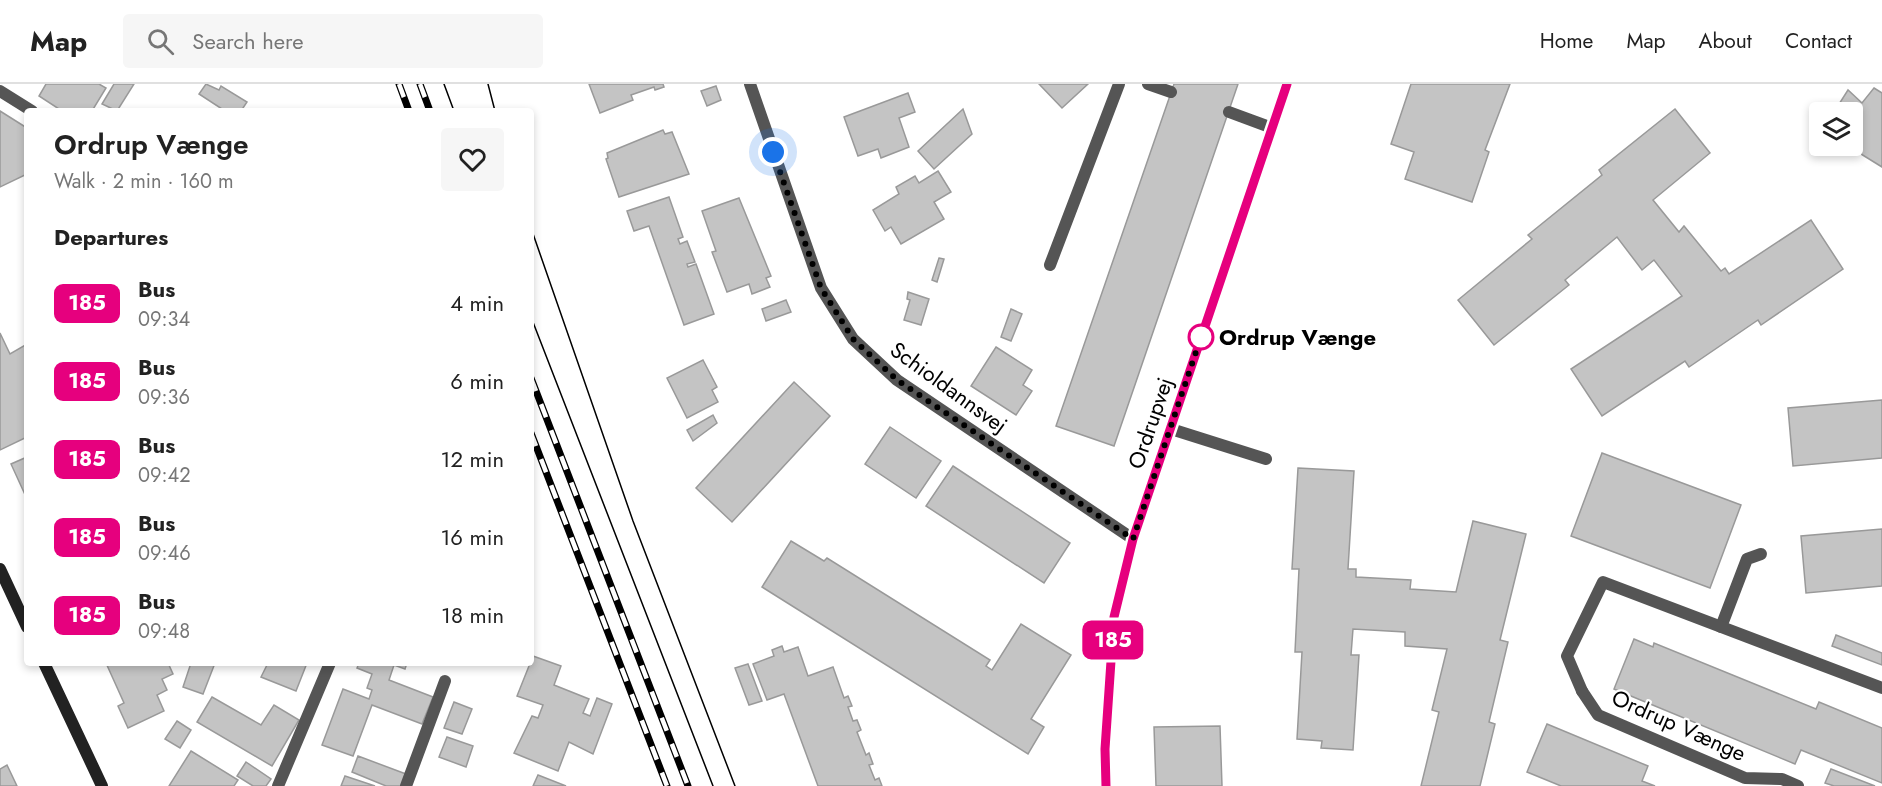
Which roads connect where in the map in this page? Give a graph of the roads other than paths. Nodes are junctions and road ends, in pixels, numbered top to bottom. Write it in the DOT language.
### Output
graph roads {
  1 [pos="750,84"];
  2 [pos="1119,84"];
  3 [pos="1148,84"];
  4 [pos="1287,84"];
  5 [pos="0,91"];
  6 [pos="1171,92"];
  7 [pos="27,108"];
  8 [pos="1229,112"];
  9 [pos="1272,128"];
  10 [pos="1050,265"];
  11 [pos="1171,429"];
  12 [pos="1266,459"];
  13 [pos="1133,539"];
  14 [pos="1761,554"];
  15 [pos="0,569"];
  16 [pos="24,621"];
  17 [pos="1721,627"];
  18 [pos="45,666"];
  19 [pos="329,666"];
  20 [pos="445,681"];
  21 [pos="1882,688"];
  22 [pos="102,786"];
  23 [pos="278,786"];
  24 [pos="406,786"];
  25 [pos="1106,786"];
  26 [pos="1798,786"];
  1 -- 13 [label="street, Schioldannsvej"];
  2 -- 10 [label="street"];
  3 -- 6 [label="street"];
  4 -- 9 [label="street, Ordrupvej"];
  5 -- 7 [label="street"];
  8 -- 9 [label="street"];
  9 -- 11 [label="street, Ordrupvej"];
  11 -- 12 [label="street"];
  11 -- 13 [label="street, Ordrupvej"];
  13 -- 25 [label="street, Ordrupvej"];
  14 -- 17 [label="street"];
  15 -- 16 [label="street"];
  17 -- 21 [label="street, Ordrup Vænge"];
  17 -- 26 [label="street, Ordrup Vænge"];
  18 -- 22 [label="street"];
  19 -- 23 [label="street"];
  20 -- 24 [label="street"];
}
